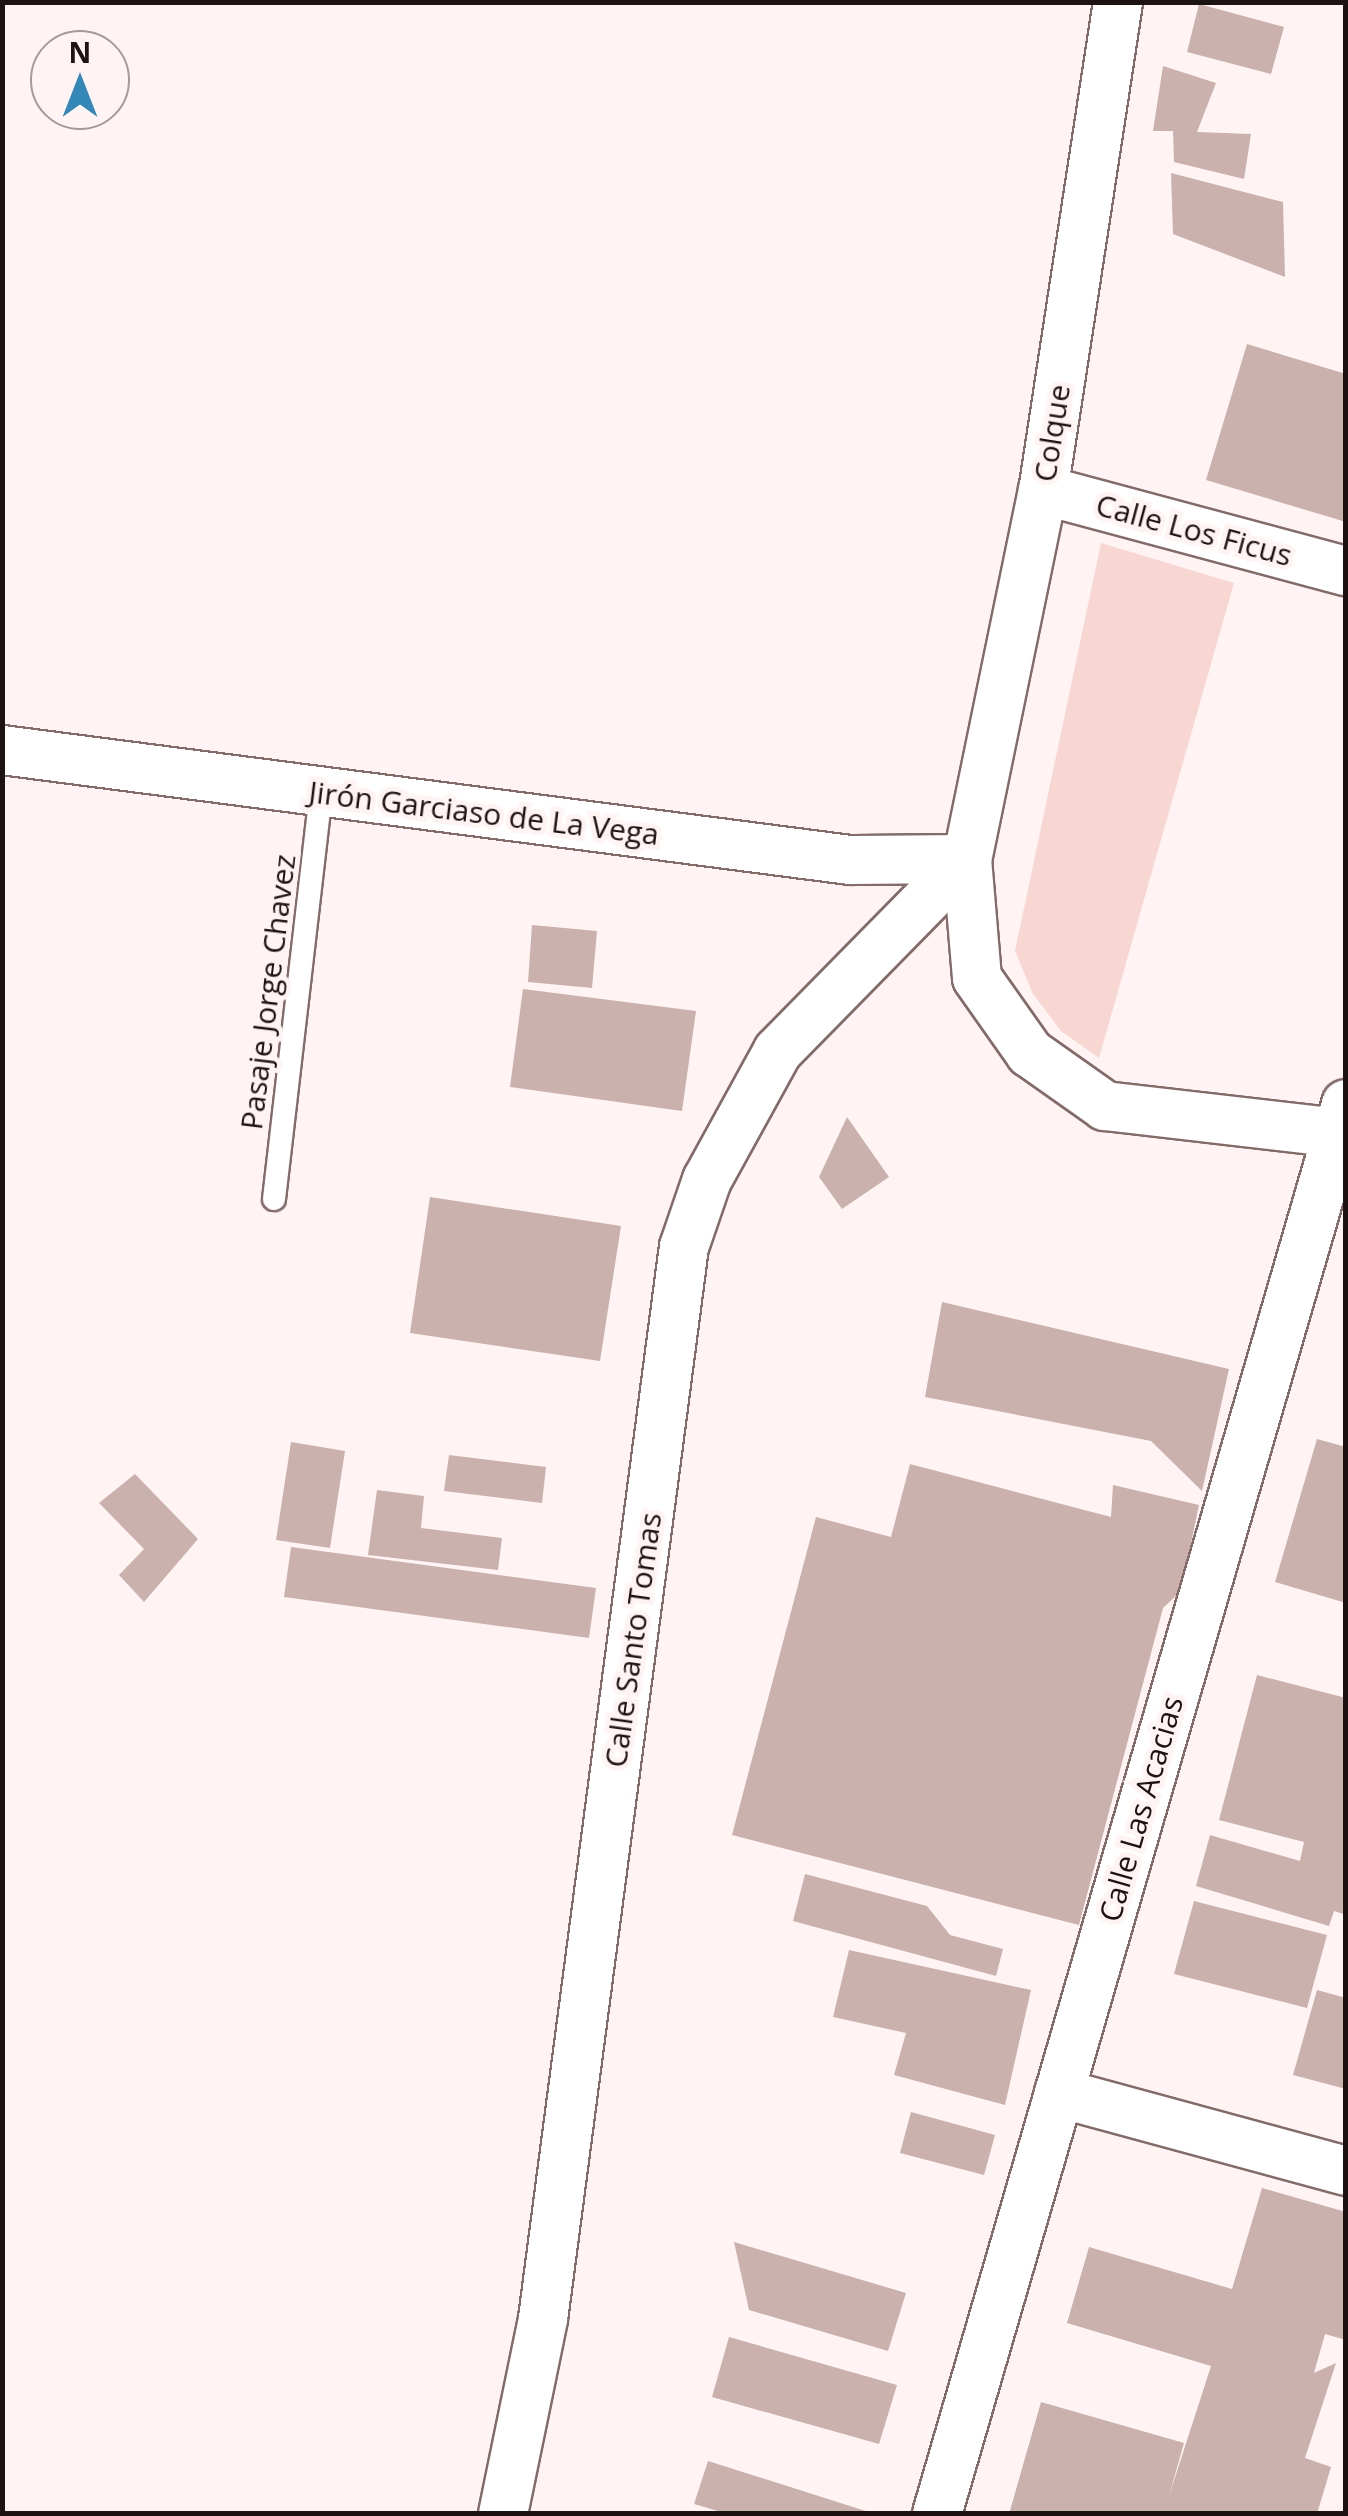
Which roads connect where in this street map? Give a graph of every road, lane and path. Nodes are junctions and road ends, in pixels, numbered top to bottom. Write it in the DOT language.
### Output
graph roads {
  1 [pos="1118,2"];
  2 [pos="1043,490"];
  3 [pos="1346,572"];
  4 [pos="2,750"];
  5 [pos="320,792"];
  6 [pos="967,859"];
  7 [pos="1343,1124"];
  8 [pos="274,1198"];
  9 [pos="1059,2094"];
  10 [pos="1346,2171"];
  11 [pos="503,2514"];
  12 [pos="937,2514"];
  1 -- 2 [label="street, Colque"];
  2 -- 3 [label="street, Calle Los Ficus"];
  2 -- 6 [label="street, Colque"];
  4 -- 5 [label="street, Jirón Garciaso de La Vega"];
  5 -- 6 [label="street, Jirón Garciaso de La Vega"];
  5 -- 8 [label="lane, Pasaje Jorge Chavez"];
  6 -- 7 [label="street, Colque"];
  6 -- 11 [label="street, Calle Santo Tomas"];
  7 -- 9 [label="street, Calle Las Acacias"];
  9 -- 10 [label="street"];
  9 -- 12 [label="street, Calle Las Acacias"];
}
